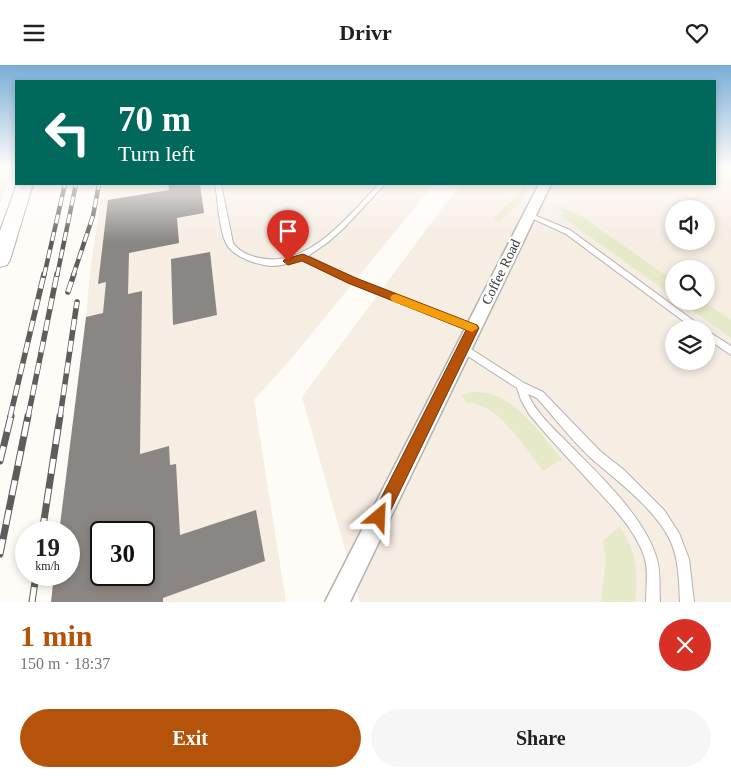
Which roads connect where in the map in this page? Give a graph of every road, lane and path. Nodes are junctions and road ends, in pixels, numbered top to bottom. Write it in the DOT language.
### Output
graph roads {
  1 [pos="23,192"];
  2 [pos="220,192"];
  3 [pos="374,192"];
  4 [pos="541,192"];
  5 [pos="530,215"];
  6 [pos="303,257"];
  7 [pos="0,260"];
  8 [pos="689,320"];
  9 [pos="473,328"];
  10 [pos="715,339"];
  11 [pos="463,349"];
  12 [pos="731,351"];
  13 [pos="521,386"];
  14 [pos="337,602"];
  15 [pos="653,602"];
  16 [pos="687,602"];
  1 -- 7 [label="main road"];
  2 -- 6 [label="lane"];
  3 -- 6 [label="lane"];
  4 -- 5 [label="street, Coffee Road"];
  5 -- 8 [label="lane"];
  5 -- 9 [label="street, Coffee Road"];
  6 -- 9 [label="lane"];
  9 -- 11 [label="street, Coffee Road"];
  10 -- 12 [label="lane"];
  11 -- 13 [label="lane"];
  11 -- 14 [label="street, Coffee Road"];
  13 -- 15 [label="lane"];
  13 -- 16 [label="lane"];
}
